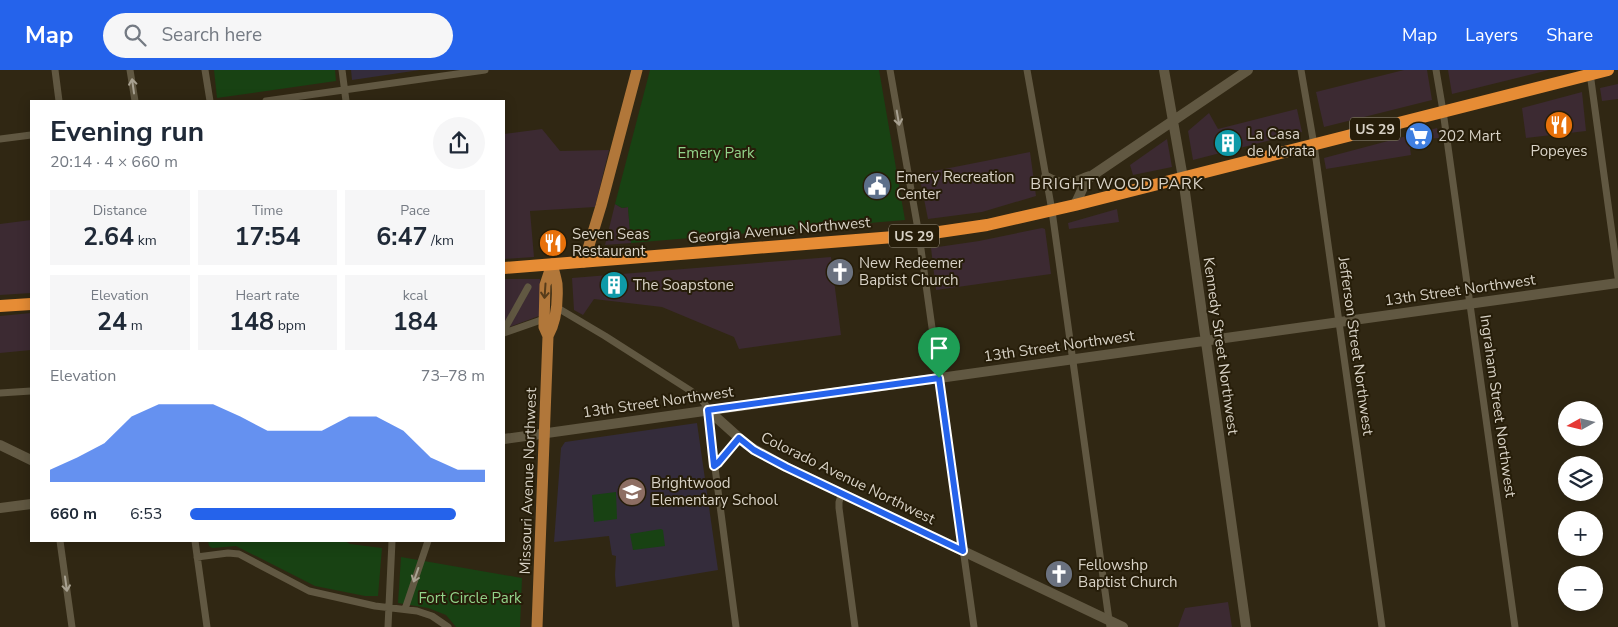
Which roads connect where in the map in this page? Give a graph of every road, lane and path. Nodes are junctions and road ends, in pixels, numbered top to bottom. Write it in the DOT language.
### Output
graph roads {
  1 [pos="55,70"];
  2 [pos="130,70"];
  3 [pos="205,70"];
  4 [pos="342,70"];
  5 [pos="486,70"];
  6 [pos="637,70"];
  7 [pos="890,70"];
  8 [pos="1027,70"];
  9 [pos="1164,70"];
  10 [pos="1248,70"];
  11 [pos="1301,70"];
  12 [pos="1436,70"];
  13 [pos="1608,70"];
  14 [pos="1590,72"];
  15 [pos="344,90"];
  16 [pos="59,100"];
  17 [pos="135,100"];
  18 [pos="210,100"];
  19 [pos="273,100"];
  20 [pos="346,100"];
  21 [pos="1443,112"];
  22 [pos="1173,121"];
  23 [pos="30,134"];
  24 [pos="0,139"];
  25 [pos="1314,145"];
  26 [pos="1093,175"];
  27 [pos="1046,177"];
  28 [pos="1182,178"];
  29 [pos="1076,205"];
  30 [pos="1052,211"];
  31 [pos="919,235"];
  32 [pos="584,262"];
  33 [pos="552,264"];
  34 [pos="505,268"];
  35 [pos="1618,277"];
  36 [pos="1618,283"];
  37 [pos="528,287"];
  38 [pos="1470,303"];
  39 [pos="30,304"];
  40 [pos="0,306"];
  41 [pos="556,308"];
  42 [pos="544,320"];
  43 [pos="1338,321"];
  44 [pos="505,329"];
  45 [pos="505,331"];
  46 [pos="548,336"];
  47 [pos="1205,340"];
  48 [pos="1073,359"];
  49 [pos="939,378"];
  50 [pos="30,391"];
  51 [pos="0,393"];
  52 [pos="708,410"];
  53 [pos="545,433"];
  54 [pos="739,438"];
  55 [pos="505,439"];
  56 [pos="0,445"];
  57 [pos="30,460"];
  58 [pos="714,466"];
  59 [pos="842,493"];
  60 [pos="30,504"];
  61 [pos="0,508"];
  62 [pos="60,542"];
  63 [pos="195,542"];
  64 [pos="392,542"];
  65 [pos="428,542"];
  66 [pos="963,551"];
  67 [pos="197,557"];
  68 [pos="389,608"];
  69 [pos="404,609"];
  70 [pos="1110,624"];
  71 [pos="72,627"];
  72 [pos="207,627"];
  73 [pos="388,627"];
  74 [pos="448,627"];
  75 [pos="537,627"];
  76 [pos="736,627"];
  77 [pos="855,627"];
  78 [pos="974,627"];
  79 [pos="1123,627"];
  80 [pos="1246,627"];
  81 [pos="1382,627"];
  82 [pos="1515,627"];
  1 -- 16 [label="street"];
  17 -- 2 [label="street, one-way"];
  3 -- 18 [label="street"];
  4 -- 15 [label="street"];
  5 -- 15 [label="street"];
  6 -- 32 [label="main road"];
  7 -- 31 [label="street, one-way"];
  8 -- 27 [label="street"];
  9 -- 22 [label="street, Kennedy Street Northwest"];
  10 -- 22 [label="street"];
  11 -- 25 [label="street, Jefferson Street Northwest"];
  12 -- 21 [label="street, Ingraham Street Northwest"];
  13 -- 14 [label="highway, Georgia Avenue Northwest / US 29"];
  14 -- 21 [label="highway, Georgia Avenue Northwest / US 29"];
  14 -- 35 [label="street"];
  15 -- 19 [label="street"];
  15 -- 20 [label="street"];
  21 -- 25 [label="highway, Georgia Avenue Northwest / US 29"];
  21 -- 38 [label="street, Ingraham Street Northwest"];
  22 -- 26 [label="street"];
  22 -- 28 [label="street, Kennedy Street Northwest"];
  23 -- 24 [label="street"];
  25 -- 28 [label="highway, Georgia Avenue Northwest / US 29"];
  25 -- 43 [label="street, Jefferson Street Northwest"];
  26 -- 27 [label="street"];
  26 -- 29 [label="street"];
  27 -- 30 [label="street"];
  28 -- 29 [label="highway, Georgia Avenue Northwest / US 29"];
  28 -- 47 [label="street, Kennedy Street Northwest"];
  29 -- 30 [label="highway, Georgia Avenue Northwest / US 29"];
  30 -- 31 [label="highway, Georgia Avenue Northwest / US 29"];
  30 -- 48 [label="street"];
  31 -- 32 [label="highway, Georgia Avenue Northwest / US 29"];
  31 -- 49 [label="street"];
  32 -- 33 [label="highway, Georgia Avenue Northwest / US 29"];
  33 -- 34 [label="highway, Georgia Avenue Northwest / US 29"];
  33 -- 41 [label="main road, Missouri Avenue Northwest"];
  33 -- 42 [label="main road, Missouri Avenue Northwest, one-way"];
  36 -- 38 [label="street, 13th Street Northwest"];
  37 -- 44 [label="street"];
  38 -- 43 [label="street, 13th Street Northwest"];
  38 -- 82 [label="street, Ingraham Street Northwest"];
  39 -- 40 [label="highway"];
  41 -- 46 [label="main road, Missouri Avenue Northwest"];
  41 -- 52 [label="street, Colorado Avenue Northwest"];
  42 -- 45 [label="street"];
  42 -- 46 [label="main road, Missouri Avenue Northwest"];
  43 -- 47 [label="street, 13th Street Northwest"];
  43 -- 81 [label="street, Jefferson Street Northwest"];
  46 -- 53 [label="main road, Missouri Avenue Northwest"];
  47 -- 48 [label="street, 13th Street Northwest"];
  47 -- 80 [label="street, Kennedy Street Northwest"];
  48 -- 49 [label="street, 13th Street Northwest"];
  48 -- 70 [label="street"];
  49 -- 52 [label="street, 13th Street Northwest"];
  49 -- 66 [label="street"];
  50 -- 51 [label="street"];
  52 -- 53 [label="street, 13th Street Northwest"];
  52 -- 54 [label="street, Colorado Avenue Northwest"];
  52 -- 58 [label="street"];
  53 -- 55 [label="street, 13th Street Northwest"];
  53 -- 75 [label="main road, Missouri Avenue Northwest"];
  54 -- 58 [label="street"];
  54 -- 59 [label="street, Colorado Avenue Northwest"];
  56 -- 57 [label="street"];
  58 -- 76 [label="street"];
  59 -- 66 [label="street, Colorado Avenue Northwest"];
  59 -- 77 [label="street"];
  60 -- 61 [label="street"];
  62 -- 71 [label="street, one-way"];
  63 -- 67 [label="street"];
  64 -- 68 [label="street"];
  65 -- 69 [label="street, one-way"];
  66 -- 70 [label="street, Colorado Avenue Northwest"];
  66 -- 78 [label="street"];
  67 -- 68 [label="street"];
  67 -- 72 [label="street"];
  68 -- 69 [label="street"];
  68 -- 73 [label="street"];
  69 -- 74 [label="street"];
  70 -- 79 [label="street, Colorado Avenue Northwest"];
}
